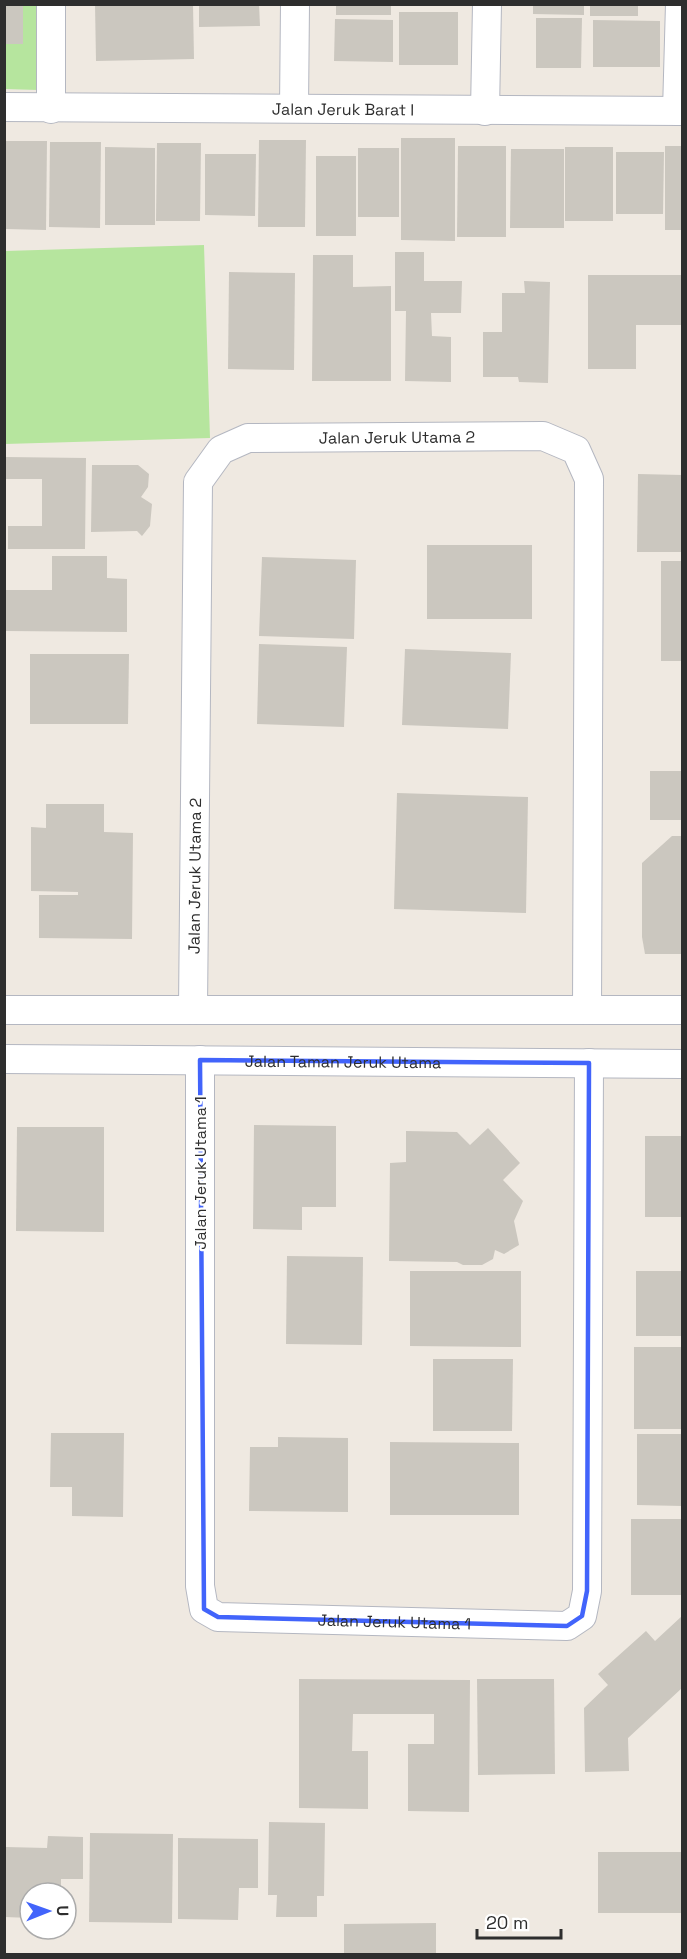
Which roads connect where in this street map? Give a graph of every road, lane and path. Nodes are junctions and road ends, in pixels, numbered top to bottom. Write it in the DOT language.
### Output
graph roads {
  1 [pos="51,4"];
  2 [pos="295,4"];
  3 [pos="487,4"];
  4 [pos="680,4"];
  5 [pos="4,107"];
  6 [pos="294,108"];
  7 [pos="51,109"];
  8 [pos="485,111"];
  9 [pos="680,111"];
  10 [pos="4,1010"];
  11 [pos="193,1010"];
  12 [pos="587,1010"];
  13 [pos="682,1011"];
  14 [pos="4,1059"];
  15 [pos="200,1060"];
  16 [pos="589,1063"];
  17 [pos="682,1064"];
  1 -- 7 [label="street"];
  2 -- 6 [label="street"];
  3 -- 8 [label="street"];
  4 -- 9 [label="street"];
  5 -- 7 [label="street, Jalan Jeruk Barat I"];
  6 -- 7 [label="street, Jalan Jeruk Barat I"];
  6 -- 8 [label="street, Jalan Jeruk Barat I"];
  8 -- 9 [label="street, Jalan Jeruk Barat I"];
  10 -- 11 [label="street"];
  11 -- 12 [label="street"];
  11 -- 12 [label="street, Jalan Jeruk Utama 2"];
  12 -- 13 [label="street"];
  14 -- 15 [label="street, Jalan Taman Jeruk Utama"];
  15 -- 16 [label="street, Jalan Taman Jeruk Utama"];
  15 -- 16 [label="street, Jalan Jeruk Utama 1"];
  16 -- 17 [label="street, Jalan Taman Jeruk Utama"];
}
